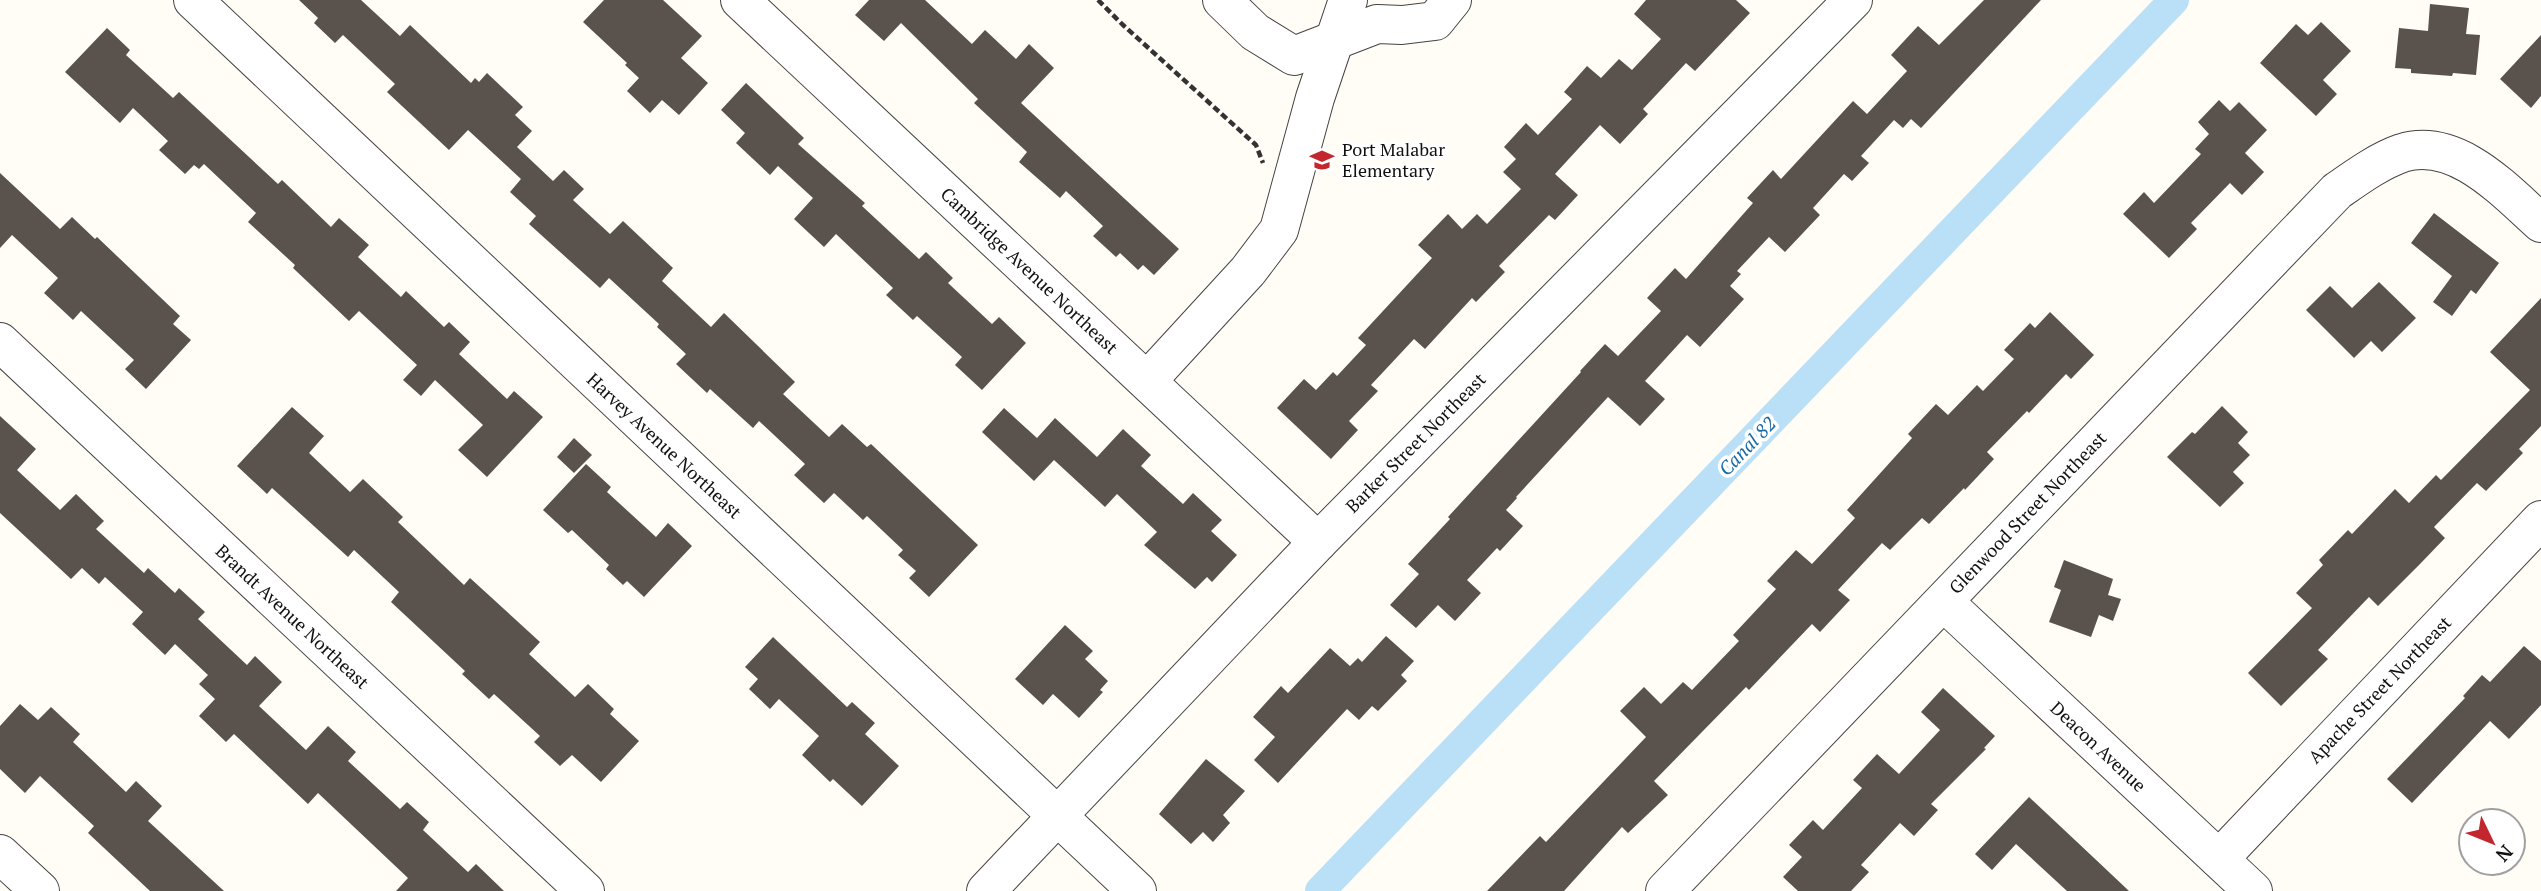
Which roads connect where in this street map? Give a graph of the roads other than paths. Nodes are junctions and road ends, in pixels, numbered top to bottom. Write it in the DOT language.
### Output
graph roads {
  1 [pos="193,0"];
  2 [pos="740,0"];
  3 [pos="1222,0"];
  4 [pos="1348,0"];
  5 [pos="1452,0"];
  6 [pos="1853,0"];
  7 [pos="1334,41"];
  8 [pos="2541,223"];
  9 [pos="0,342"];
  10 [pos="1147,381"];
  11 [pos="2541,520"];
  12 [pos="1318,542"];
  13 [pos="1944,602"];
  14 [pos="1056,817"];
  15 [pos="0,854"];
  16 [pos="2219,859"];
  17 [pos="1675,888"];
  18 [pos="40,891"];
  19 [pos="585,891"];
  20 [pos="986,891"];
  21 [pos="1137,891"];
  22 [pos="2253,891"];
  1 -- 14 [label="street, Harvey Avenue Northeast"];
  2 -- 10 [label="street, Cambridge Avenue Northeast"];
  3 -- 7 [label="street"];
  4 -- 7 [label="street"];
  5 -- 7 [label="street"];
  6 -- 12 [label="street, Barker Street Northeast"];
  7 -- 10 [label="street"];
  8 -- 13 [label="street, Glenwood Street Northeast"];
  9 -- 19 [label="street, Brandt Avenue Northeast"];
  10 -- 12 [label="street, Cambridge Avenue Northeast"];
  11 -- 16 [label="street, Apache Street Northeast"];
  12 -- 14 [label="street, Barker Street Northeast"];
  13 -- 16 [label="street, Deacon Avenue"];
  13 -- 17 [label="street, Glenwood Street Northeast"];
  14 -- 20 [label="street, Barker Street Northeast"];
  14 -- 21 [label="street, Harvey Avenue Northeast"];
  15 -- 18 [label="street"];
  16 -- 22 [label="street, Deacon Avenue"];
}
